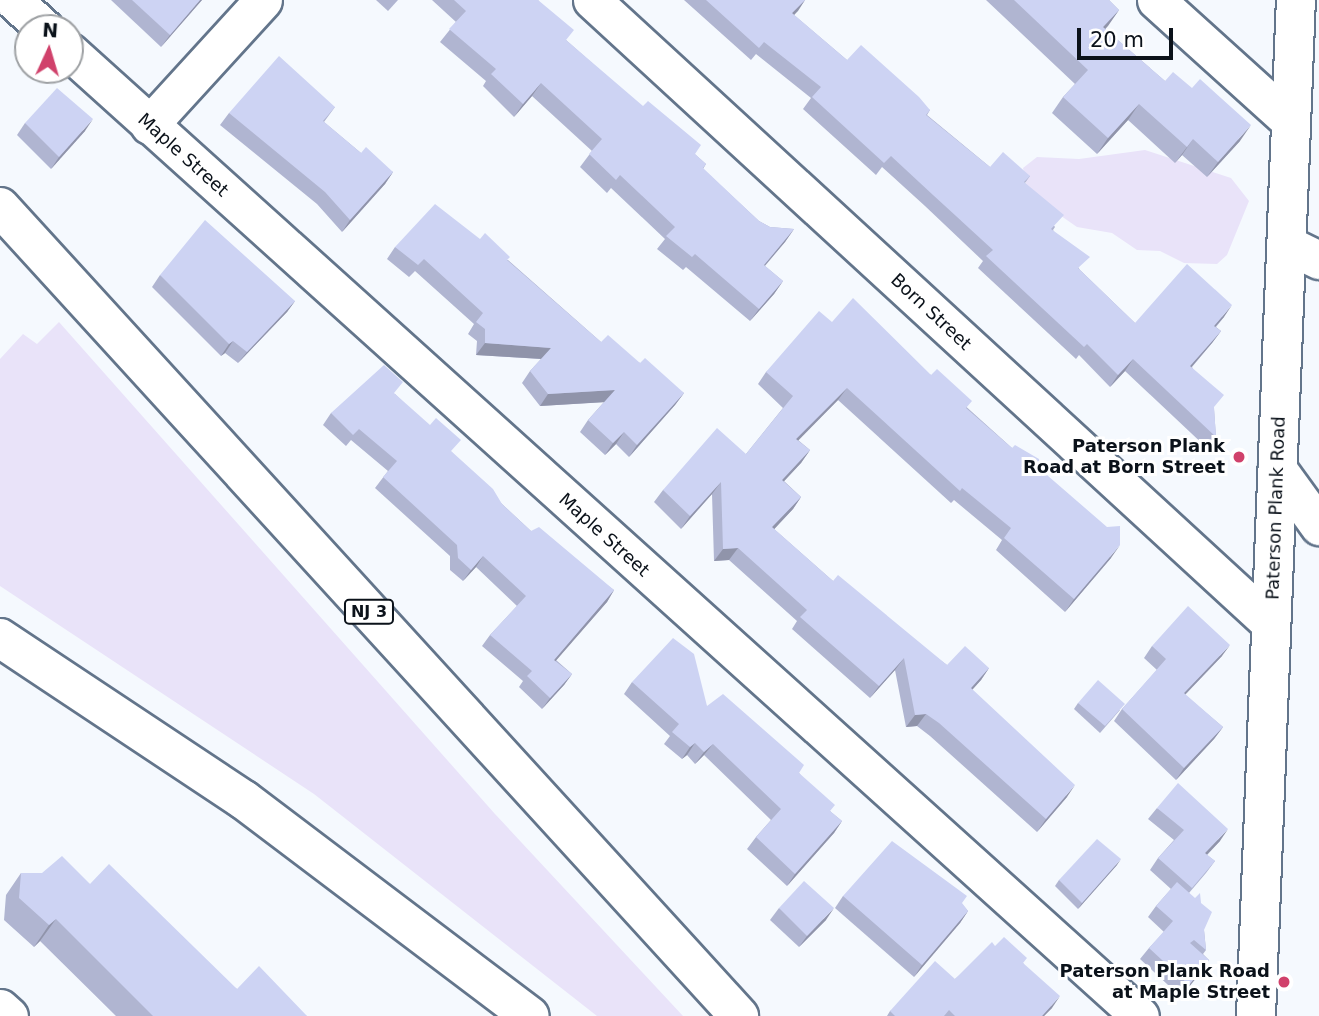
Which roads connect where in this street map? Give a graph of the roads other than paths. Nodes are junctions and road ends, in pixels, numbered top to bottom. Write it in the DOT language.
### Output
graph roads {
  1 [pos="13,0"];
  2 [pos="263,0"];
  3 [pos="592,0"];
  4 [pos="1156,0"];
  5 [pos="1296,0"];
  6 [pos="28,14"];
  7 [pos="84,65"];
  8 [pos="1289,120"];
  9 [pos="149,125"];
  10 [pos="0,207"];
  11 [pos="1302,252"];
  12 [pos="1277,468"];
  13 [pos="1319,526"];
  14 [pos="1271,624"];
  15 [pos="0,638"];
  16 [pos="0,1008"];
  17 [pos="9,1016"];
  18 [pos="530,1016"];
  19 [pos="739,1016"];
  20 [pos="1140,1016"];
  21 [pos="1256,1016"];
  1 -- 6 [label="street"];
  2 -- 9 [label="street"];
  3 -- 14 [label="street, Born Street"];
  4 -- 8 [label="street"];
  5 -- 8 [label="main road, Paterson Plank Road"];
  7 -- 9 [label="street, Maple Street"];
  8 -- 11 [label="main road, Paterson Plank Road"];
  9 -- 20 [label="street, Maple Street"];
  10 -- 19 [label="main road, NJ 3"];
  11 -- 12 [label="main road, Paterson Plank Road"];
  12 -- 13 [label="street"];
  12 -- 14 [label="main road, Paterson Plank Road"];
  14 -- 21 [label="main road, Paterson Plank Road"];
  15 -- 18 [label="main road"];
  16 -- 17 [label="street"];
}
